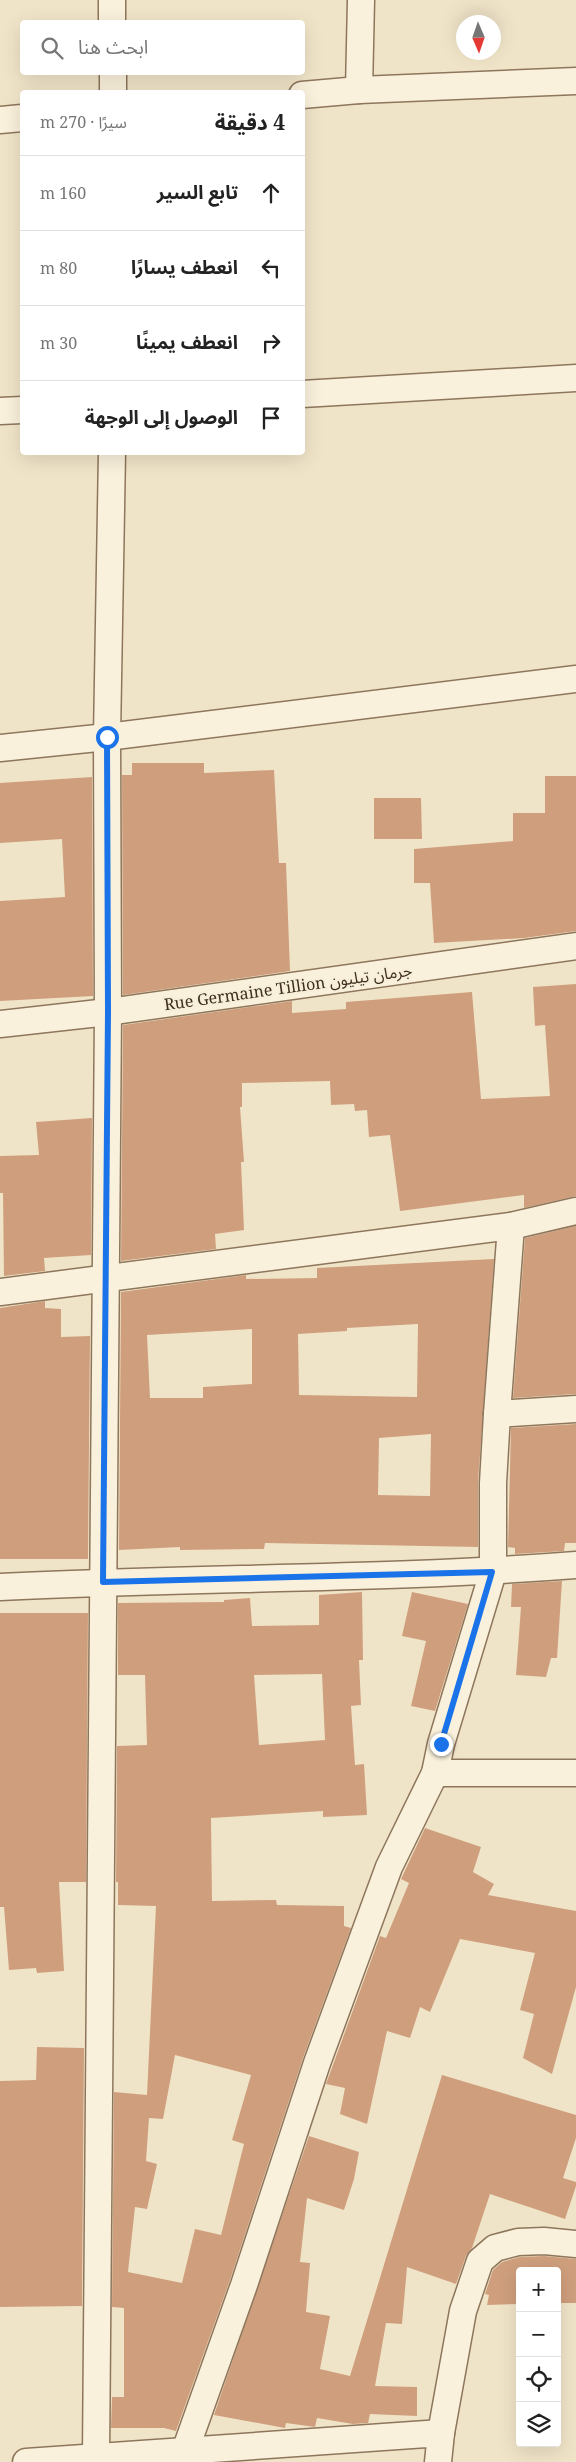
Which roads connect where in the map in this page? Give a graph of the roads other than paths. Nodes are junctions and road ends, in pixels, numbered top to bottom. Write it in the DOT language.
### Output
graph roads {
  1 [pos="112,0"];
  2 [pos="361,0"];
  3 [pos="112,20"];
  4 [pos="113,75"];
  5 [pos="576,81"];
  6 [pos="113,90"];
  7 [pos="359,90"];
  8 [pos="305,95"];
  9 [pos="20,118"];
  10 [pos="0,120"];
  11 [pos="576,378"];
  12 [pos="305,394"];
  13 [pos="20,410"];
  14 [pos="0,411"];
  15 [pos="112,455"];
  16 [pos="576,679"];
  17 [pos="107,737"];
  18 [pos="0,748"];
  19 [pos="576,946"];
  20 [pos="108,1012"];
  21 [pos="0,1024"];
  22 [pos="576,1210"];
  23 [pos="511,1226"];
  24 [pos="106,1278"];
  25 [pos="0,1292"];
  26 [pos="576,1409"];
  27 [pos="497,1414"];
  28 [pos="576,1566"];
  29 [pos="492,1572"];
  30 [pos="103,1582"];
  31 [pos="0,1587"];
  32 [pos="435,1773"];
  33 [pos="576,1773"];
  34 [pos="576,2244"];
  35 [pos="441,2433"];
  36 [pos="185,2451"];
  37 [pos="96,2458"];
  38 [pos="26,2462"];
  39 [pos="438,2462"];
  1 -- 3 [label="street"];
  2 -- 7 [label="street"];
  4 -- 6 [label="street"];
  5 -- 7 [label="street"];
  7 -- 8 [label="street"];
  9 -- 10 [label="street"];
  11 -- 12 [label="street"];
  13 -- 14 [label="street"];
  15 -- 17 [label="street"];
  16 -- 17 [label="street"];
  17 -- 18 [label="street"];
  17 -- 20 [label="street"];
  19 -- 20 [label="street, Rue Germaine Tillion جرمان تيليون"];
  20 -- 21 [label="street, Rue Germaine Tillion جرمان تيليون"];
  20 -- 24 [label="street"];
  22 -- 23 [label="street"];
  23 -- 24 [label="street"];
  23 -- 27 [label="street"];
  24 -- 25 [label="street"];
  24 -- 30 [label="street"];
  26 -- 27 [label="street"];
  27 -- 29 [label="street"];
  28 -- 29 [label="street"];
  29 -- 30 [label="street"];
  29 -- 32 [label="street"];
  30 -- 31 [label="street"];
  30 -- 37 [label="street"];
  32 -- 33 [label="street"];
  32 -- 36 [label="street"];
  34 -- 35 [label="street"];
  35 -- 36 [label="street"];
  35 -- 39 [label="street"];
  36 -- 37 [label="street"];
  37 -- 38 [label="street"];
}
